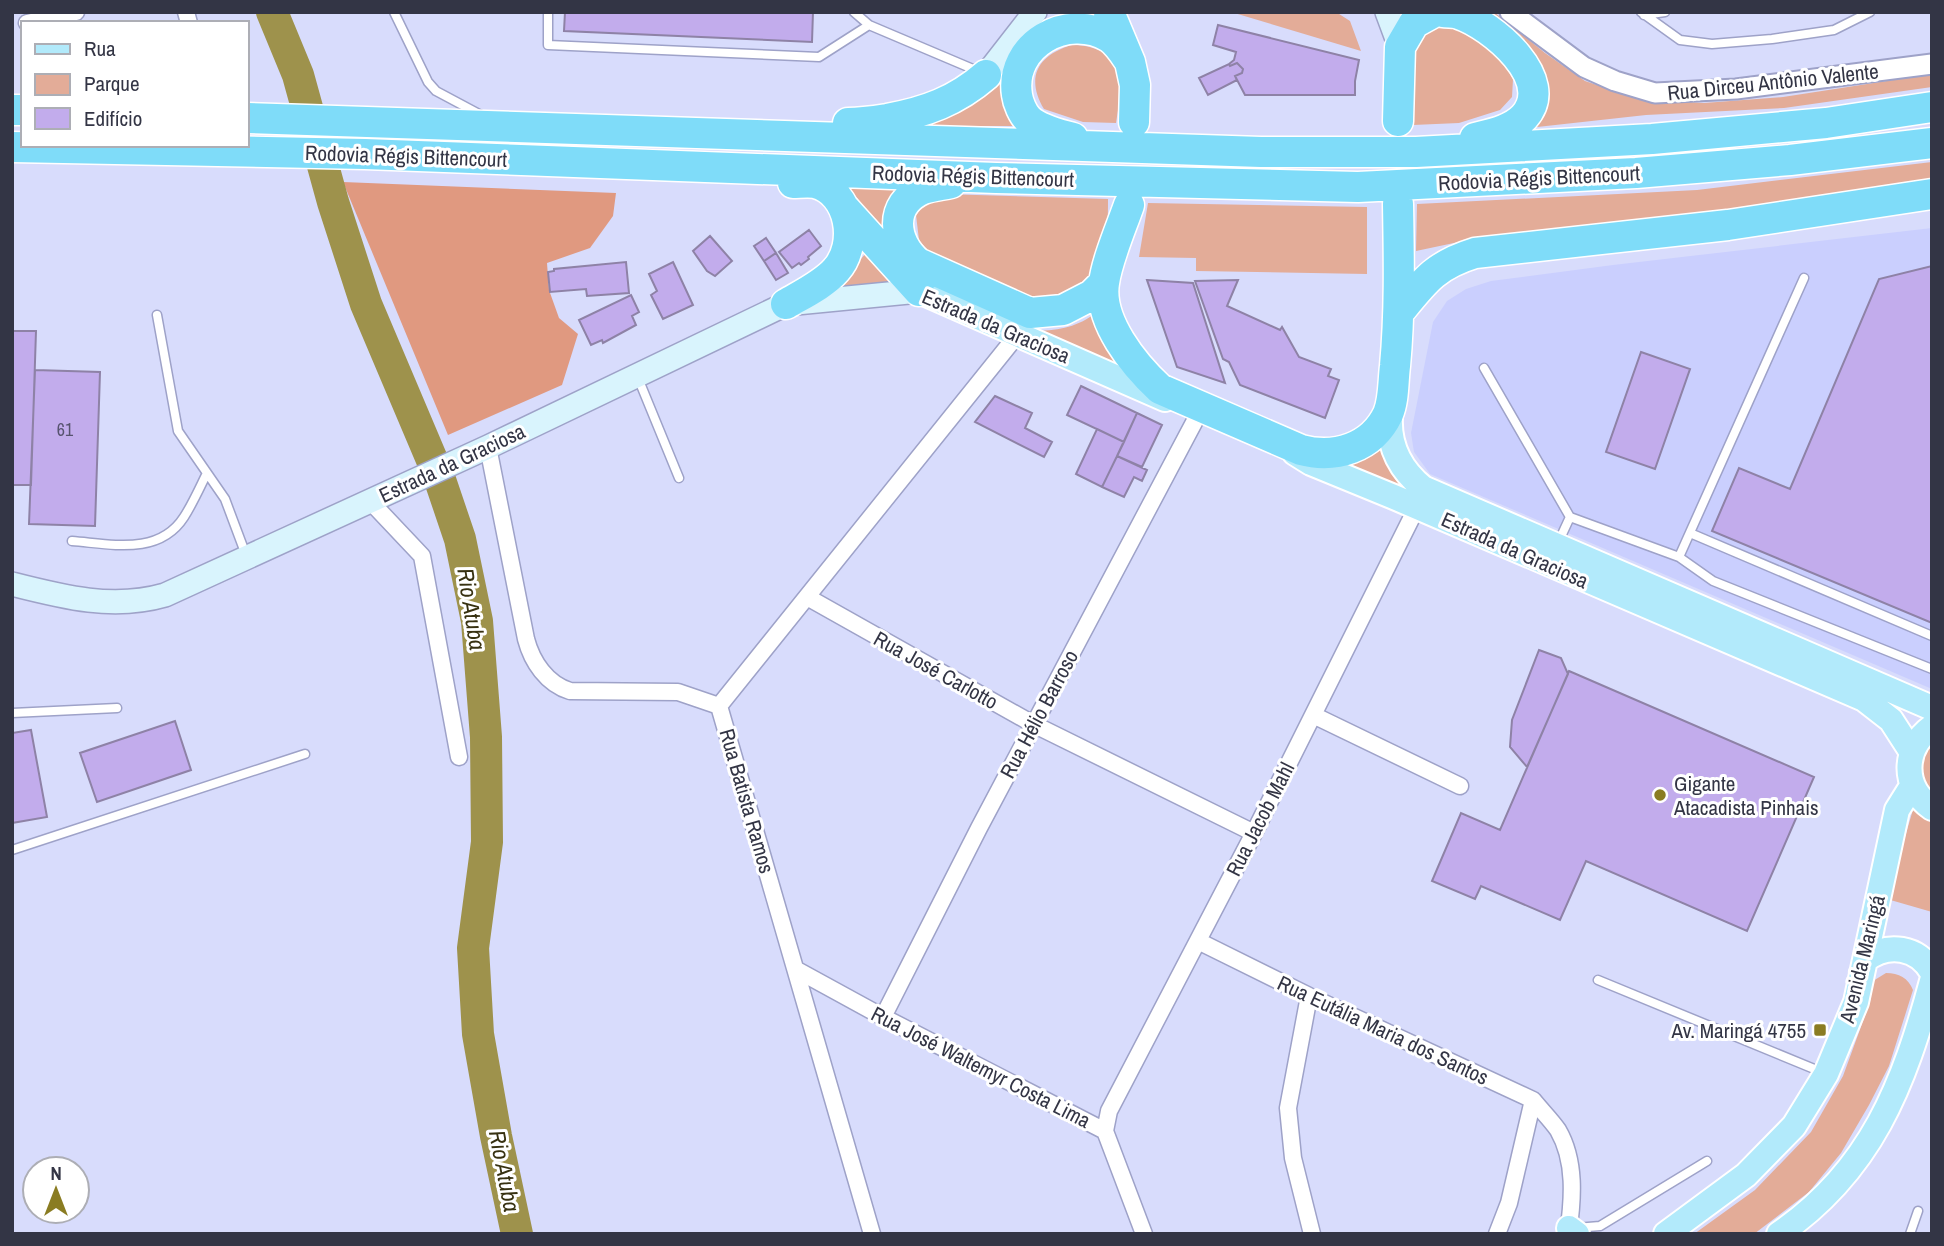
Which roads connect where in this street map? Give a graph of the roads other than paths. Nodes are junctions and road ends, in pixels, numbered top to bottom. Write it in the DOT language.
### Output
graph roads {
  1 [pos="76,12"];
  2 [pos="394,12"];
  3 [pos="548,12"];
  4 [pos="854,12"];
  5 [pos="1035,12"];
  6 [pos="1110,12"];
  7 [pos="1387,12"];
  8 [pos="1433,12"];
  9 [pos="1443,12"];
  10 [pos="1510,12"];
  11 [pos="1665,12"];
  12 [pos="1870,12"];
  13 [pos="1643,14"];
  14 [pos="34,21"];
  15 [pos="869,24"];
  16 [pos="1400,47"];
  17 [pos="1130,62"];
  18 [pos="1932,64"];
  19 [pos="986,75"];
  20 [pos="1932,107"];
  21 [pos="254,118"];
  22 [pos="1398,121"];
  23 [pos="1134,122"];
  24 [pos="506,127"];
  25 [pos="1932,143"];
  26 [pos="12,147"];
  27 [pos="1107,147"];
  28 [pos="1416,152"];
  29 [pos="503,159"];
  30 [pos="996,178"];
  31 [pos="1932,194"];
  32 [pos="1398,204"];
  33 [pos="841,205"];
  34 [pos="1129,205"];
  35 [pos="1804,278"];
  36 [pos="1104,283"];
  37 [pos="919,291"];
  38 [pos="786,304"];
  39 [pos="1400,311"];
  40 [pos="157,315"];
  41 [pos="1018,334"];
  42 [pos="1484,368"];
  43 [pos="637,375"];
  44 [pos="1391,407"];
  45 [pos="1199,413"];
  46 [pos="1256,431"];
  47 [pos="488,447"];
  48 [pos="207,473"];
  49 [pos="680,478"];
  50 [pos="370,501"];
  51 [pos="1417,507"];
  52 [pos="1570,517"];
  53 [pos="1690,533"];
  54 [pos="72,541"];
  55 [pos="1557,545"];
  56 [pos="247,557"];
  57 [pos="1679,557"];
  58 [pos="12,584"];
  59 [pos="807,597"];
  60 [pos="1932,636"];
  61 [pos="1932,669"];
  62 [pos="719,706"];
  63 [pos="117,708"];
  64 [pos="1932,708"];
  65 [pos="12,713"];
  66 [pos="1312,715"];
  67 [pos="1033,724"];
  68 [pos="1932,727"];
  69 [pos="1911,751"];
  70 [pos="305,754"];
  71 [pos="458,757"];
  72 [pos="1460,786"];
  73 [pos="1912,786"];
  74 [pos="1932,808"];
  75 [pos="1254,833"];
  76 [pos="12,850"];
  77 [pos="1198,941"];
  78 [pos="1865,960"];
  79 [pos="797,970"];
  80 [pos="1932,972"];
  81 [pos="1598,980"];
  82 [pos="1932,981"];
  83 [pos="1309,996"];
  84 [pos="883,1017"];
  85 [pos="1926,1023"];
  86 [pos="1826,1074"];
  87 [pos="1533,1100"];
  88 [pos="1105,1131"];
  89 [pos="1707,1161"];
  90 [pos="1918,1211"];
  91 [pos="1787,1231"];
  92 [pos="1571,1232"];
  93 [pos="1667,1232"];
  94 [pos="872,1234"];
  95 [pos="1144,1234"];
  96 [pos="1311,1234"];
  97 [pos="1497,1234"];
  98 [pos="1910,1234"];
  1 -- 14 [label="street"];
  2 -- 24 [label="lane"];
  3 -- 15 [label="lane"];
  4 -- 15 [label="lane"];
  5 -- 19 [label="main road"];
  6 -- 17 [label="highway"];
  7 -- 16 [label="main road"];
  8 -- 16 [label="highway"];
  9 -- 28 [label="highway"];
  10 -- 18 [label="street, Rua Dirceu Antônio Valente"];
  11 -- 13 [label="lane"];
  12 -- 13 [label="lane"];
  15 -- 19 [label="lane"];
  16 -- 22 [label="highway"];
  17 -- 23 [label="highway"];
  17 -- 27 [label="highway"];
  19 -- 24 [label="highway"];
  20 -- 28 [label="highway, Rodovia Régis Bittencourt"];
  21 -- 24 [label="highway, Rodovia Régis Bittencourt"];
  24 -- 27 [label="highway, Rodovia Régis Bittencourt"];
  25 -- 30 [label="highway, Rodovia Régis Bittencourt"];
  26 -- 29 [label="highway, Rodovia Régis Bittencourt"];
  27 -- 28 [label="highway, Rodovia Régis Bittencourt"];
  29 -- 30 [label="highway, Rodovia Régis Bittencourt"];
  29 -- 33 [label="highway"];
  30 -- 36 [label="highway"];
  31 -- 39 [label="highway"];
  32 -- 39 [label="highway"];
  33 -- 37 [label="highway"];
  33 -- 38 [label="highway"];
  34 -- 36 [label="highway"];
  35 -- 53 [label="lane"];
  36 -- 46 [label="highway"];
  37 -- 38 [label="main road, Estrada da Graciosa"];
  37 -- 41 [label="main road, Estrada da Graciosa"];
  38 -- 43 [label="main road, Estrada da Graciosa"];
  39 -- 44 [label="highway"];
  40 -- 48 [label="lane"];
  41 -- 45 [label="main road, Estrada da Graciosa"];
  41 -- 59 [label="street, Rua Batista Ramos"];
  42 -- 52 [label="lane"];
  43 -- 47 [label="main road, Estrada da Graciosa"];
  43 -- 49 [label="lane"];
  44 -- 46 [label="highway"];
  44 -- 55 [label="main road, Estrada da Graciosa"];
  45 -- 46 [label="main road, Estrada da Graciosa"];
  45 -- 67 [label="street, Rua Hélio Barroso"];
  46 -- 51 [label="main road, Estrada da Graciosa"];
  47 -- 50 [label="main road, Estrada da Graciosa"];
  47 -- 62 [label="street"];
  48 -- 54 [label="lane"];
  48 -- 56 [label="lane"];
  50 -- 56 [label="main road, Estrada da Graciosa"];
  50 -- 71 [label="street"];
  51 -- 66 [label="street, Rua Jacob Mahl"];
  51 -- 69 [label="main road, Estrada da Graciosa"];
  52 -- 55 [label="lane"];
  52 -- 57 [label="lane"];
  53 -- 57 [label="lane"];
  53 -- 60 [label="lane"];
  55 -- 64 [label="main road, Estrada da Graciosa"];
  56 -- 58 [label="main road, Estrada da Graciosa"];
  57 -- 61 [label="lane"];
  59 -- 62 [label="street, Rua Batista Ramos"];
  59 -- 67 [label="street, Rua José Carlotto"];
  62 -- 79 [label="street, Rua Batista Ramos"];
  63 -- 65 [label="lane"];
  66 -- 72 [label="street"];
  66 -- 75 [label="street, Rua Jacob Mahl"];
  67 -- 75 [label="street, Rua José Carlotto"];
  67 -- 84 [label="street, Rua Hélio Barroso"];
  68 -- 69 [label="main road"];
  69 -- 73 [label="main road"];
  70 -- 76 [label="lane"];
  73 -- 74 [label="main road"];
  73 -- 78 [label="main road, Avenida Maringá"];
  75 -- 77 [label="street, Rua Jacob Mahl"];
  77 -- 83 [label="street, Rua Eutália Maria dos Santos"];
  77 -- 88 [label="street, Rua Jacob Mahl"];
  78 -- 80 [label="main road"];
  78 -- 86 [label="main road, Avenida Maringá"];
  79 -- 84 [label="street, Rua José Waltemyr Costa Lima"];
  79 -- 94 [label="street, Rua Batista Ramos"];
  81 -- 86 [label="lane"];
  82 -- 85 [label="main road"];
  83 -- 87 [label="street, Rua Eutália Maria dos Santos"];
  83 -- 96 [label="street"];
  84 -- 88 [label="street, Rua José Waltemyr Costa Lima"];
  85 -- 91 [label="main road"];
  86 -- 93 [label="main road, Avenida Maringá"];
  87 -- 92 [label="street, Rua Eutália Maria dos Santos"];
  87 -- 97 [label="street"];
  88 -- 95 [label="street, Rua José Waltemyr Costa Lima"];
  89 -- 92 [label="lane"];
  90 -- 98 [label="lane"];
}
